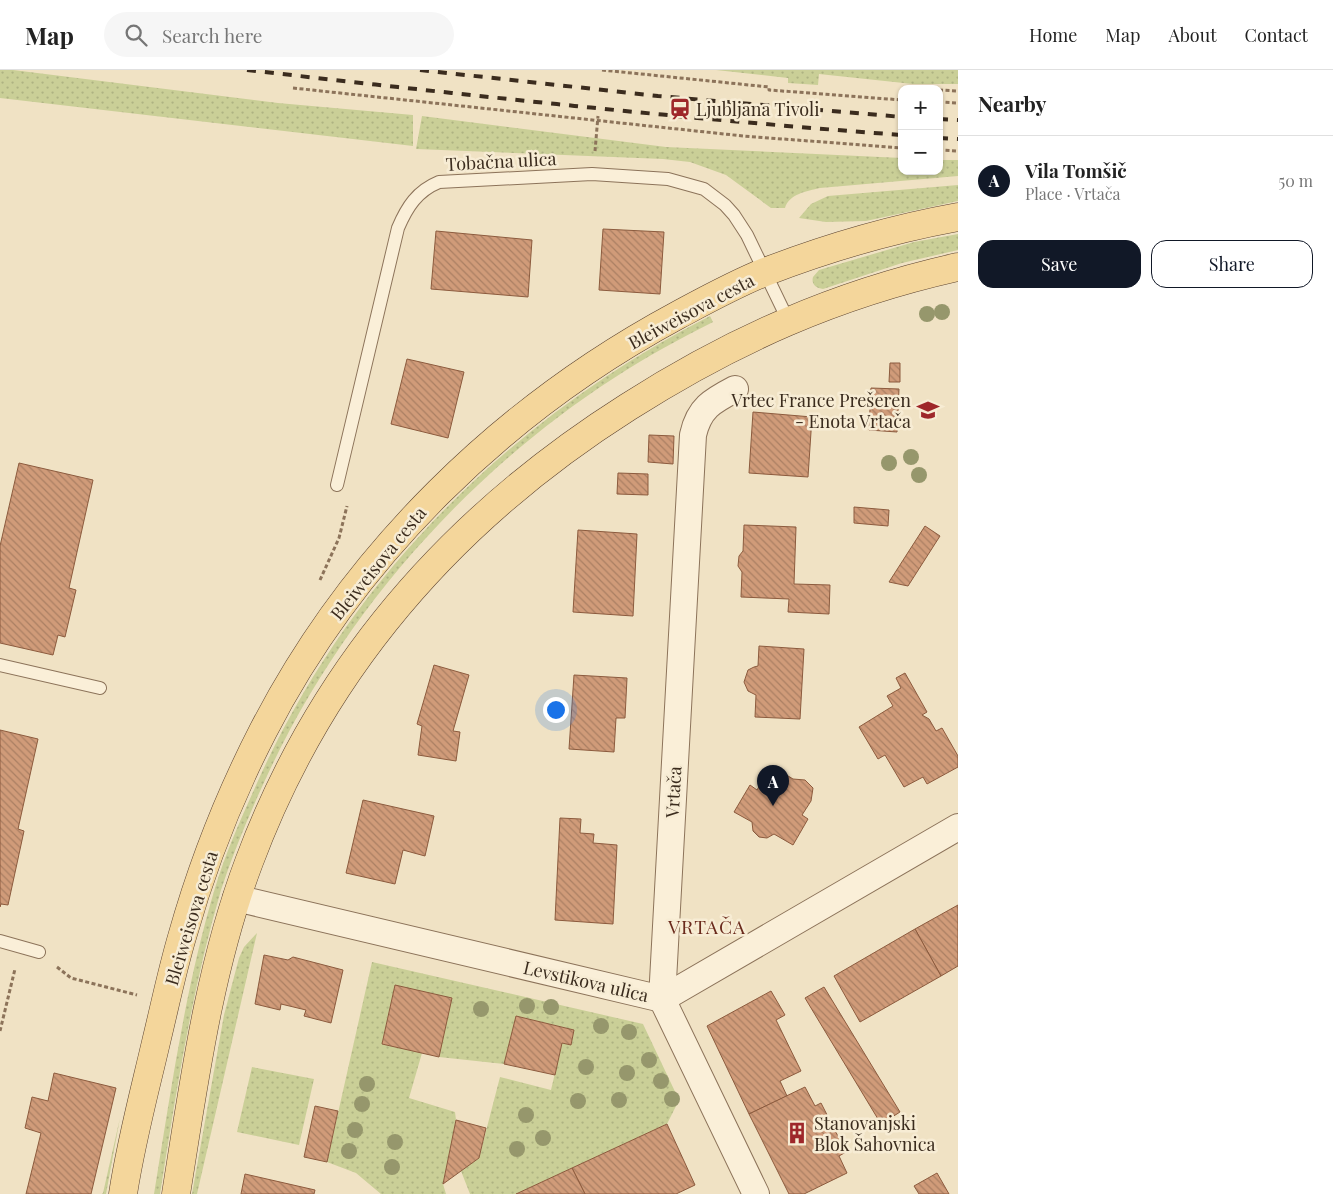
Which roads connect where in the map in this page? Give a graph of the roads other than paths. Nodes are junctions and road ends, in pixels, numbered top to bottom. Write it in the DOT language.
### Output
graph roads {
  1 [pos="958,217"];
  2 [pos="958,267"];
  3 [pos="765,272"];
  4 [pos="788,320"];
  5 [pos="735,389"];
  6 [pos="337,485"];
  7 [pos="0,665"];
  8 [pos="100,688"];
  9 [pos="958,827"];
  10 [pos="236,898"];
  11 [pos="0,941"];
  12 [pos="39,952"];
  13 [pos="662,998"];
  14 [pos="123,1194"];
  15 [pos="176,1194"];
  16 [pos="756,1194"];
  1 -- 3 [label="main road, Bleiweisova cesta"];
  2 -- 4 [label="main road"];
  3 -- 4 [label="lane, Tobačna ulica"];
  3 -- 6 [label="lane, Tobačna ulica"];
  3 -- 14 [label="main road, Bleiweisova cesta"];
  4 -- 10 [label="main road"];
  5 -- 13 [label="street, Vrtača"];
  7 -- 8 [label="lane"];
  9 -- 13 [label="street, Levstikova ulica"];
  10 -- 13 [label="street, Levstikova ulica"];
  10 -- 15 [label="main road"];
  11 -- 12 [label="lane"];
  13 -- 16 [label="street, Vrtača"];
}
